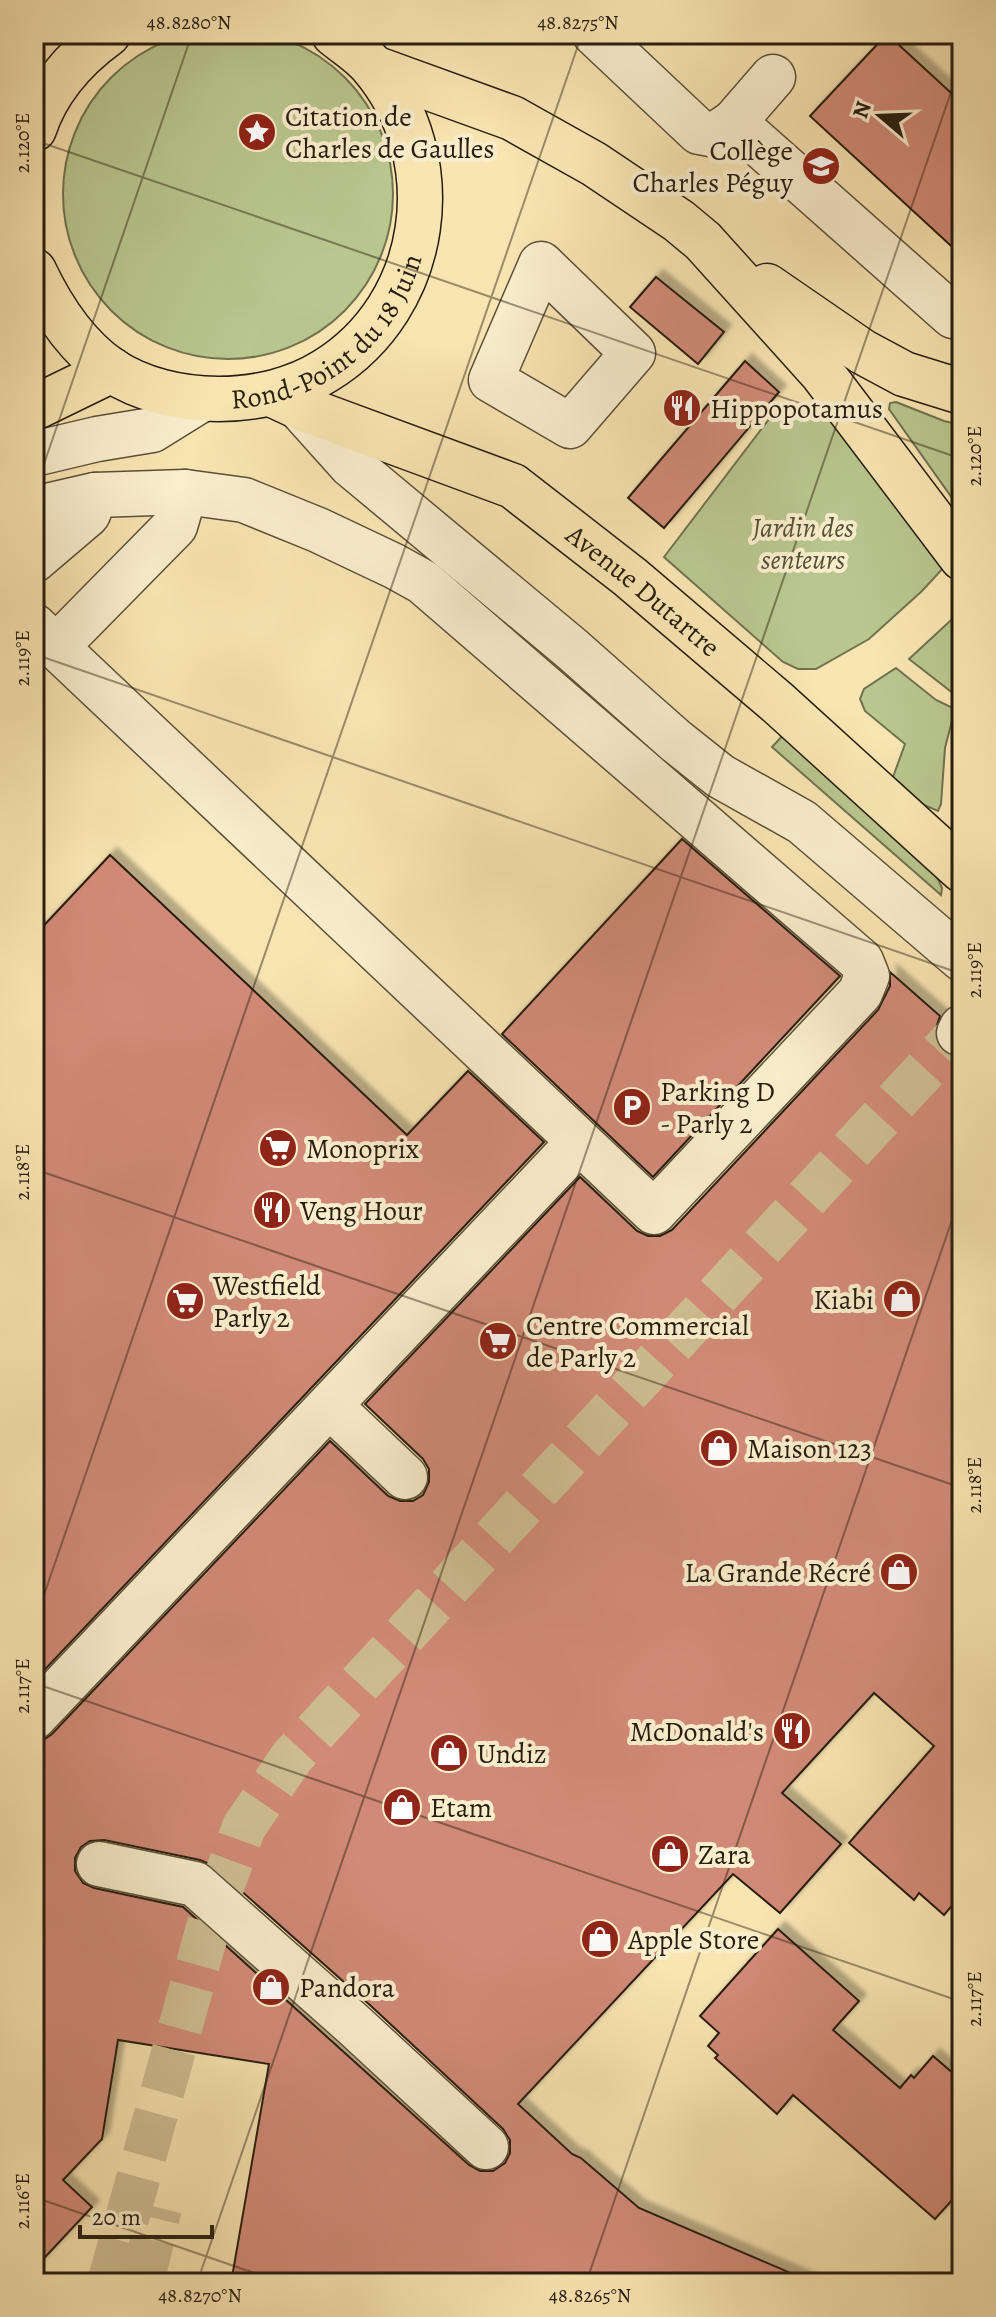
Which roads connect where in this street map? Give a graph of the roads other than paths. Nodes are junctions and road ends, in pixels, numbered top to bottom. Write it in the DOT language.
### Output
graph roads {
  1 [pos="108,34"];
  2 [pos="595,34"];
  3 [pos="360,49"];
  4 [pos="773,77"];
  5 [pos="734,122"];
  6 [pos="34,129"];
  7 [pos="703,241"];
  8 [pos="34,271"];
  9 [pos="953,316"];
  10 [pos="112,370"];
  11 [pos="962,392"];
  12 [pos="202,399"];
  13 [pos="285,400"];
  14 [pos="34,408"];
  15 [pos="34,454"];
  16 [pos="185,492"];
  17 [pos="95,495"];
  18 [pos="34,509"];
  19 [pos="962,558"];
  20 [pos="34,560"];
  21 [pos="45,637"];
  22 [pos="962,870"];
  23 [pos="962,959"];
  24 [pos="579,1142"];
  25 [pos="330,1406"];
  26 [pos="405,1477"];
  27 [pos="34,1717"];
  28 [pos="99,1864"];
  29 [pos="486,2147"];
  1 -- 6 [label="main road"];
  2 -- 5 [label="lane"];
  3 -- 7 [label="main road"];
  3 -- 13 [label="main road, Rond-Point du 18 Juin"];
  4 -- 5 [label="lane"];
  5 -- 9 [label="lane"];
  7 -- 11 [label="main road"];
  7 -- 19 [label="main road"];
  8 -- 10 [label="main road, Rond-Point du 18 Juin"];
  10 -- 12 [label="main road, Rond-Point du 18 Juin"];
  10 -- 14 [label="main road"];
  12 -- 13 [label="main road, Rond-Point du 18 Juin"];
  12 -- 15 [label="lane"];
  13 -- 22 [label="main road, Avenue Dutartre"];
  13 -- 23 [label="lane"];
  16 -- 17 [label="lane"];
  16 -- 21 [label="lane"];
  16 -- 24 [label="lane"];
  17 -- 18 [label="lane"];
  17 -- 20 [label="lane"];
  21 -- 24 [label="lane"];
  24 -- 25 [label="lane"];
  25 -- 26 [label="lane"];
  25 -- 27 [label="lane"];
  28 -- 29 [label="lane"];
}
